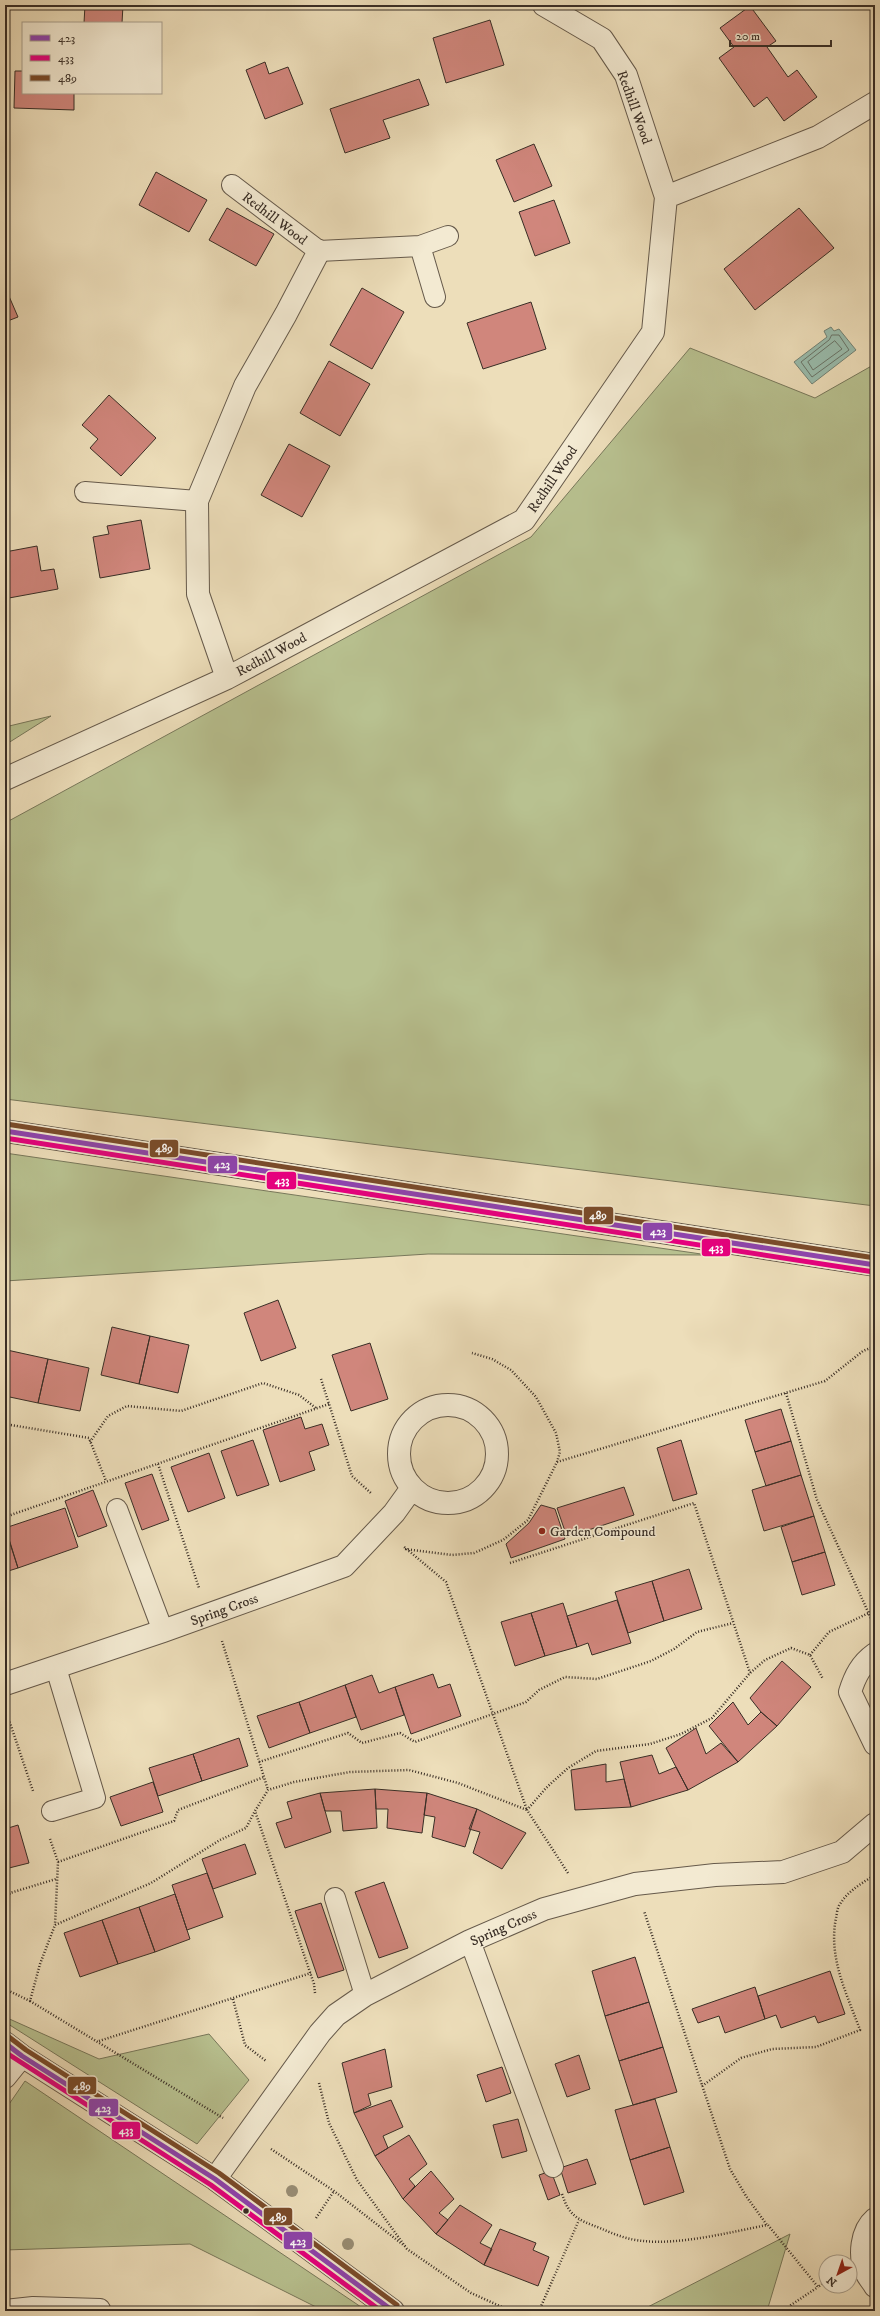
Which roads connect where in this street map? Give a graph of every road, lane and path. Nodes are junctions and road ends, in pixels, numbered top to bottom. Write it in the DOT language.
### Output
graph roads {
  1 [pos="544,5"];
  2 [pos="875,103"];
  3 [pos="232,185"];
  4 [pos="666,197"];
  5 [pos="448,236"];
  6 [pos="420,246"];
  7 [pos="319,251"];
  8 [pos="434,297"];
  9 [pos="85,492"];
  10 [pos="197,500"];
  11 [pos="227,678"];
  12 [pos="5,779"];
  13 [pos="5,1130"];
  14 [pos="875,1265"];
  15 [pos="875,1346"];
  16 [pos="472,1353"];
  17 [pos="321,1379"];
  18 [pos="786,1393"];
  19 [pos="329,1404"];
  20 [pos="317,1408"];
  21 [pos="5,1424"];
  22 [pos="90,1442"];
  23 [pos="557,1462"];
  24 [pos="158,1464"];
  25 [pos="106,1482"];
  26 [pos="412,1488"];
  27 [pos="117,1509"];
  28 [pos="394,1514"];
  29 [pos="5,1517"];
  30 [pos="404,1548"];
  31 [pos="510,1563"];
  32 [pos="875,1610"];
  33 [pos="868,1613"];
  34 [pos="210,1614"];
  35 [pos="733,1623"];
  36 [pos="875,1627"];
  37 [pos="163,1631"];
  38 [pos="875,1654"];
  39 [pos="810,1655"];
  40 [pos="56,1668"];
  41 [pos="750,1673"];
  42 [pos="825,1683"];
  43 [pos="5,1684"];
  44 [pos="493,1714"];
  45 [pos="875,1744"];
  46 [pos="259,1762"];
  47 [pos="870,1768"];
  48 [pos="264,1777"];
  49 [pos="875,1783"];
  50 [pos="268,1790"];
  51 [pos="527,1810"];
  52 [pos="52,1811"];
  53 [pos="255,1811"];
  54 [pos="875,1824"];
  55 [pos="58,1862"];
  56 [pos="875,1876"];
  57 [pos="56,1880"];
  58 [pos="635,1884"];
  59 [pos="582,1897"];
  60 [pos="335,1898"];
  61 [pos="5,1902"];
  62 [pos="470,1941"];
  63 [pos="311,1973"];
  64 [pos="5,1989"];
  65 [pos="365,1995"];
  66 [pos="233,1999"];
  67 [pos="320,2033"];
  68 [pos="98,2041"];
  69 [pos="5,2043"];
  70 [pos="22,2056"];
  71 [pos="5,2077"];
  72 [pos="287,2077"];
  73 [pos="318,2080"];
  74 [pos="702,2086"];
  75 [pos="553,2166"];
  76 [pos="215,2179"];
  77 [pos="875,2219"];
  78 [pos="579,2220"];
  79 [pos="767,2225"];
  80 [pos="875,2286"];
  81 [pos="818,2287"];
  82 [pos="100,2309"];
  83 [pos="5,2310"];
  84 [pos="393,2311"];
  85 [pos="512,2311"];
  86 [pos="539,2311"];
  87 [pos="788,2311"];
  1 -- 4 [label="street, Redhill Wood"];
  2 -- 4 [label="street"];
  3 -- 7 [label="lane, Redhill Wood"];
  4 -- 11 [label="street, Redhill Wood"];
  5 -- 6 [label="lane, Redhill Wood"];
  6 -- 7 [label="lane, Redhill Wood"];
  6 -- 8 [label="lane"];
  7 -- 10 [label="street, Redhill Wood"];
  9 -- 10 [label="lane"];
  10 -- 11 [label="street, Redhill Wood"];
  11 -- 12 [label="street, Redhill Wood"];
  13 -- 14 [label="street"];
  15 -- 18 [label="path"];
  16 -- 23 [label="path"];
  17 -- 19 [label="path"];
  18 -- 23 [label="path"];
  18 -- 33 [label="path"];
  19 -- 20 [label="path"];
  19 -- 28 [label="path"];
  20 -- 22 [label="path"];
  20 -- 24 [label="path"];
  21 -- 22 [label="path"];
  22 -- 25 [label="path"];
  23 -- 30 [label="path"];
  24 -- 25 [label="path"];
  24 -- 34 [label="path"];
  25 -- 27 [label="path"];
  25 -- 29 [label="path"];
  26 -- 26 [label="street"];
  26 -- 28 [label="street, Spring Cross"];
  27 -- 37 [label="lane"];
  28 -- 30 [label="path"];
  28 -- 34 [label="street, Spring Cross"];
  30 -- 44 [label="path"];
  31 -- 35 [label="path"];
  32 -- 33 [label="path"];
  33 -- 36 [label="path"];
  33 -- 39 [label="path"];
  34 -- 37 [label="street, Spring Cross"];
  34 -- 46 [label="path"];
  35 -- 41 [label="path"];
  35 -- 44 [label="path"];
  37 -- 40 [label="street, Spring Cross"];
  38 -- 45 [label="street"];
  39 -- 41 [label="path"];
  39 -- 42 [label="path"];
  40 -- 43 [label="street, Spring Cross"];
  40 -- 52 [label="lane"];
  41 -- 51 [label="path"];
  44 -- 46 [label="path"];
  44 -- 51 [label="path"];
  46 -- 48 [label="path"];
  47 -- 49 [label="path"];
  48 -- 50 [label="path"];
  48 -- 55 [label="path"];
  50 -- 51 [label="path"];
  50 -- 53 [label="path"];
  51 -- 59 [label="path"];
  53 -- 63 [label="path"];
  53 -- 64 [label="path"];
  54 -- 58 [label="street, Spring Cross"];
  56 -- 74 [label="path"];
  57 -- 61 [label="path"];
  58 -- 59 [label="street, Spring Cross"];
  58 -- 74 [label="path"];
  59 -- 62 [label="street, Spring Cross"];
  60 -- 65 [label="lane"];
  62 -- 65 [label="street, Spring Cross"];
  62 -- 75 [label="lane"];
  63 -- 66 [label="path"];
  63 -- 67 [label="path"];
  65 -- 67 [label="street, Spring Cross"];
  66 -- 68 [label="path"];
  66 -- 72 [label="path"];
  67 -- 72 [label="street, Spring Cross"];
  69 -- 70 [label="street"];
  70 -- 71 [label="street"];
  70 -- 76 [label="street"];
  72 -- 76 [label="street, Spring Cross"];
  73 -- 85 [label="path"];
  74 -- 79 [label="path"];
  75 -- 78 [label="path"];
  76 -- 84 [label="street"];
  77 -- 80 [label="street"];
  78 -- 79 [label="path"];
  78 -- 86 [label="path"];
  79 -- 81 [label="path"];
  81 -- 87 [label="path"];
  82 -- 83 [label="lane"];
}
